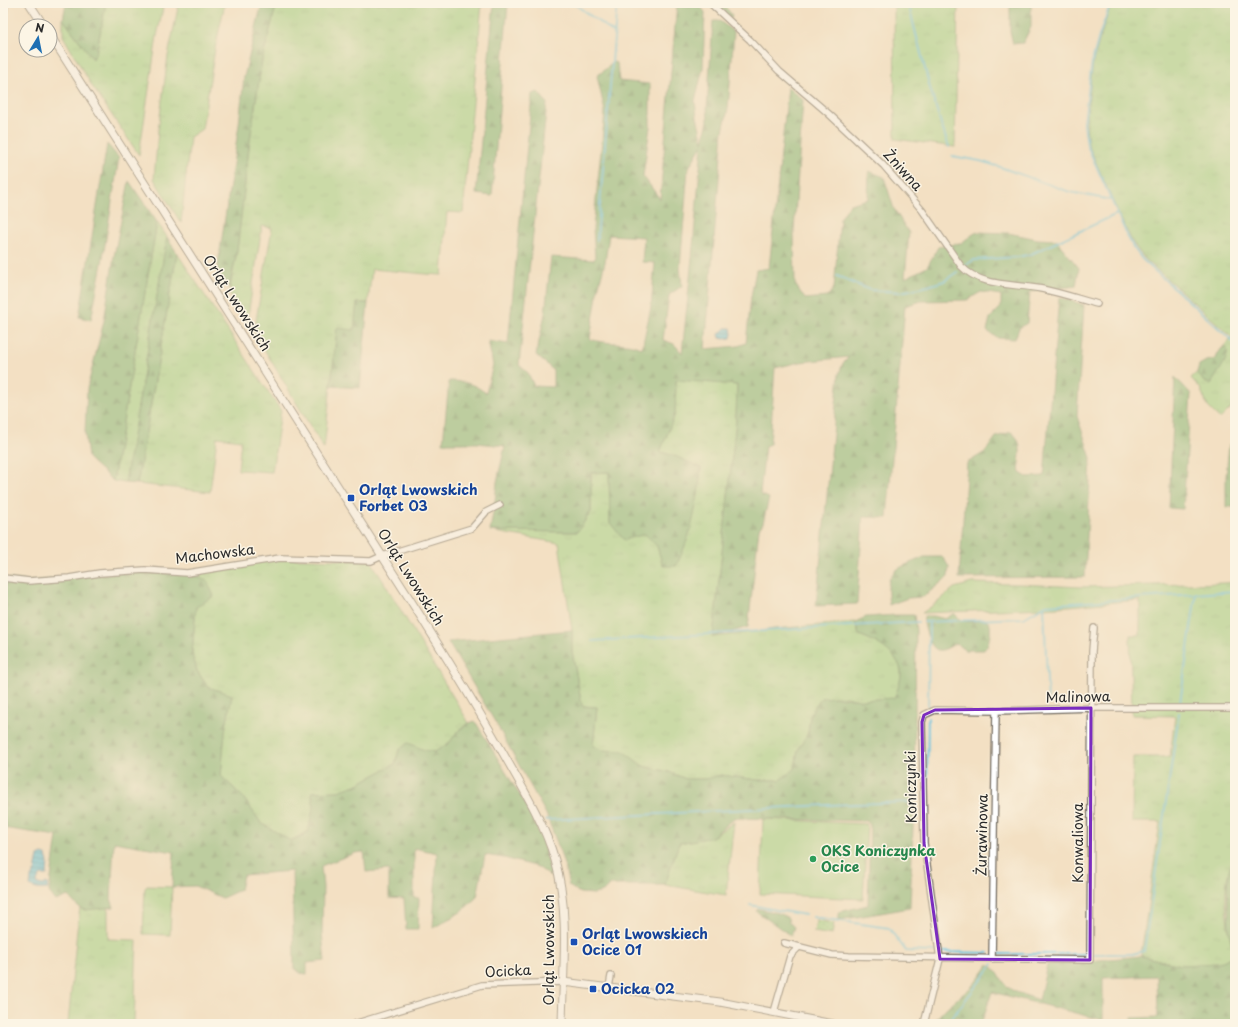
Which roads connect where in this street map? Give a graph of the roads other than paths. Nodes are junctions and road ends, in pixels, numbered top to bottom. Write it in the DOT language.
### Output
graph roads {
  1 [pos="29,3"];
  2 [pos="710,3"];
  3 [pos="39,18"];
  4 [pos="58,48"];
  5 [pos="1096,304"];
  6 [pos="500,505"];
  7 [pos="382,556"];
  8 [pos="3,578"];
  9 [pos="1094,628"];
  10 [pos="1091,708"];
  11 [pos="1233,708"];
  12 [pos="996,711"];
  13 [pos="924,715"];
  14 [pos="784,943"];
  15 [pos="798,947"];
  16 [pos="940,958"];
  17 [pos="992,958"];
  18 [pos="611,976"];
  19 [pos="563,982"];
  20 [pos="609,987"];
  21 [pos="774,1012"];
  22 [pos="354,1024"];
  23 [pos="562,1024"];
  24 [pos="833,1024"];
  25 [pos="924,1024"];
  1 -- 3 [label="street"];
  2 -- 5 [label="street, Żniwna"];
  4 -- 7 [label="street, Orląt Lwowskich"];
  6 -- 7 [label="street, Machowska"];
  7 -- 8 [label="street, Machowska"];
  7 -- 19 [label="street, Orląt Lwowskich"];
  9 -- 10 [label="street, Konwaliowa"];
  10 -- 11 [label="street, Malinowa"];
  10 -- 12 [label="street, Malinowa"];
  10 -- 17 [label="street, Konwaliowa"];
  12 -- 13 [label="street, Malinowa"];
  12 -- 17 [label="street, Żurawinowa"];
  13 -- 16 [label="street, Koniczynki"];
  14 -- 15 [label="street"];
  15 -- 16 [label="street"];
  15 -- 21 [label="street"];
  16 -- 17 [label="street"];
  16 -- 25 [label="street, Koniczynki"];
  18 -- 20 [label="street"];
  19 -- 20 [label="street, Ocicka"];
  19 -- 22 [label="street, Ocicka"];
  19 -- 23 [label="street, Orląt Lwowskich"];
  20 -- 21 [label="street, Ocicka"];
  21 -- 24 [label="street, Ocicka"];
}
